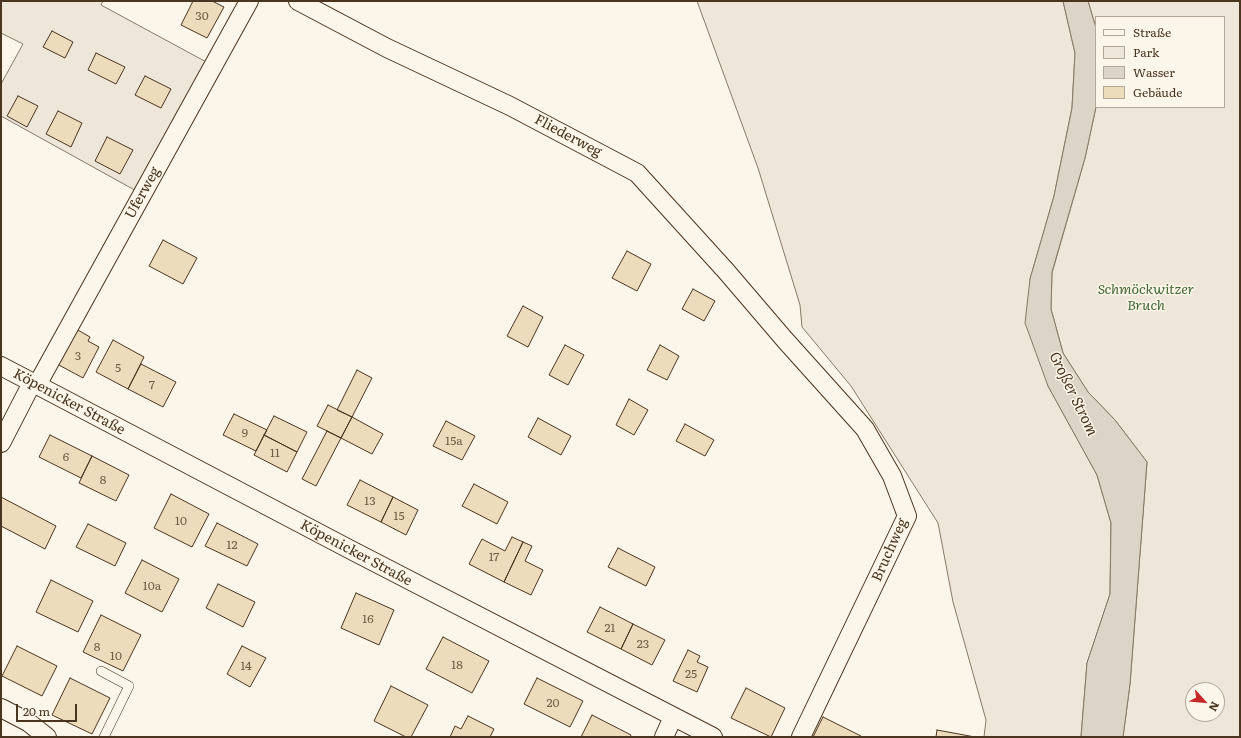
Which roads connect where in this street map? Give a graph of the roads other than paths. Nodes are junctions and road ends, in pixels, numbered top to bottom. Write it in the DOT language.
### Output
graph roads {
  1 [pos="249,1"];
  2 [pos="298,1"];
  3 [pos="785,340"];
  4 [pos="1,366"];
  5 [pos="35,384"];
  6 [pos="1,443"];
  7 [pos="101,671"];
  8 [pos="1,708"];
  9 [pos="673,717"];
  10 [pos="41,735"];
  11 [pos="104,737"];
  12 [pos="664,737"];
  13 [pos="712,737"];
  14 [pos="801,737"];
  1 -- 5 [label="street, Uferweg"];
  2 -- 3 [label="street, Fliederweg"];
  3 -- 14 [label="street, Bruchweg"];
  4 -- 5 [label="street, Köpenicker Straße"];
  5 -- 6 [label="street, Uferweg"];
  5 -- 9 [label="street, Köpenicker Straße"];
  7 -- 11 [label="lane"];
  8 -- 10 [label="street"];
  9 -- 12 [label="street"];
  9 -- 13 [label="street, Köpenicker Straße"];
}
